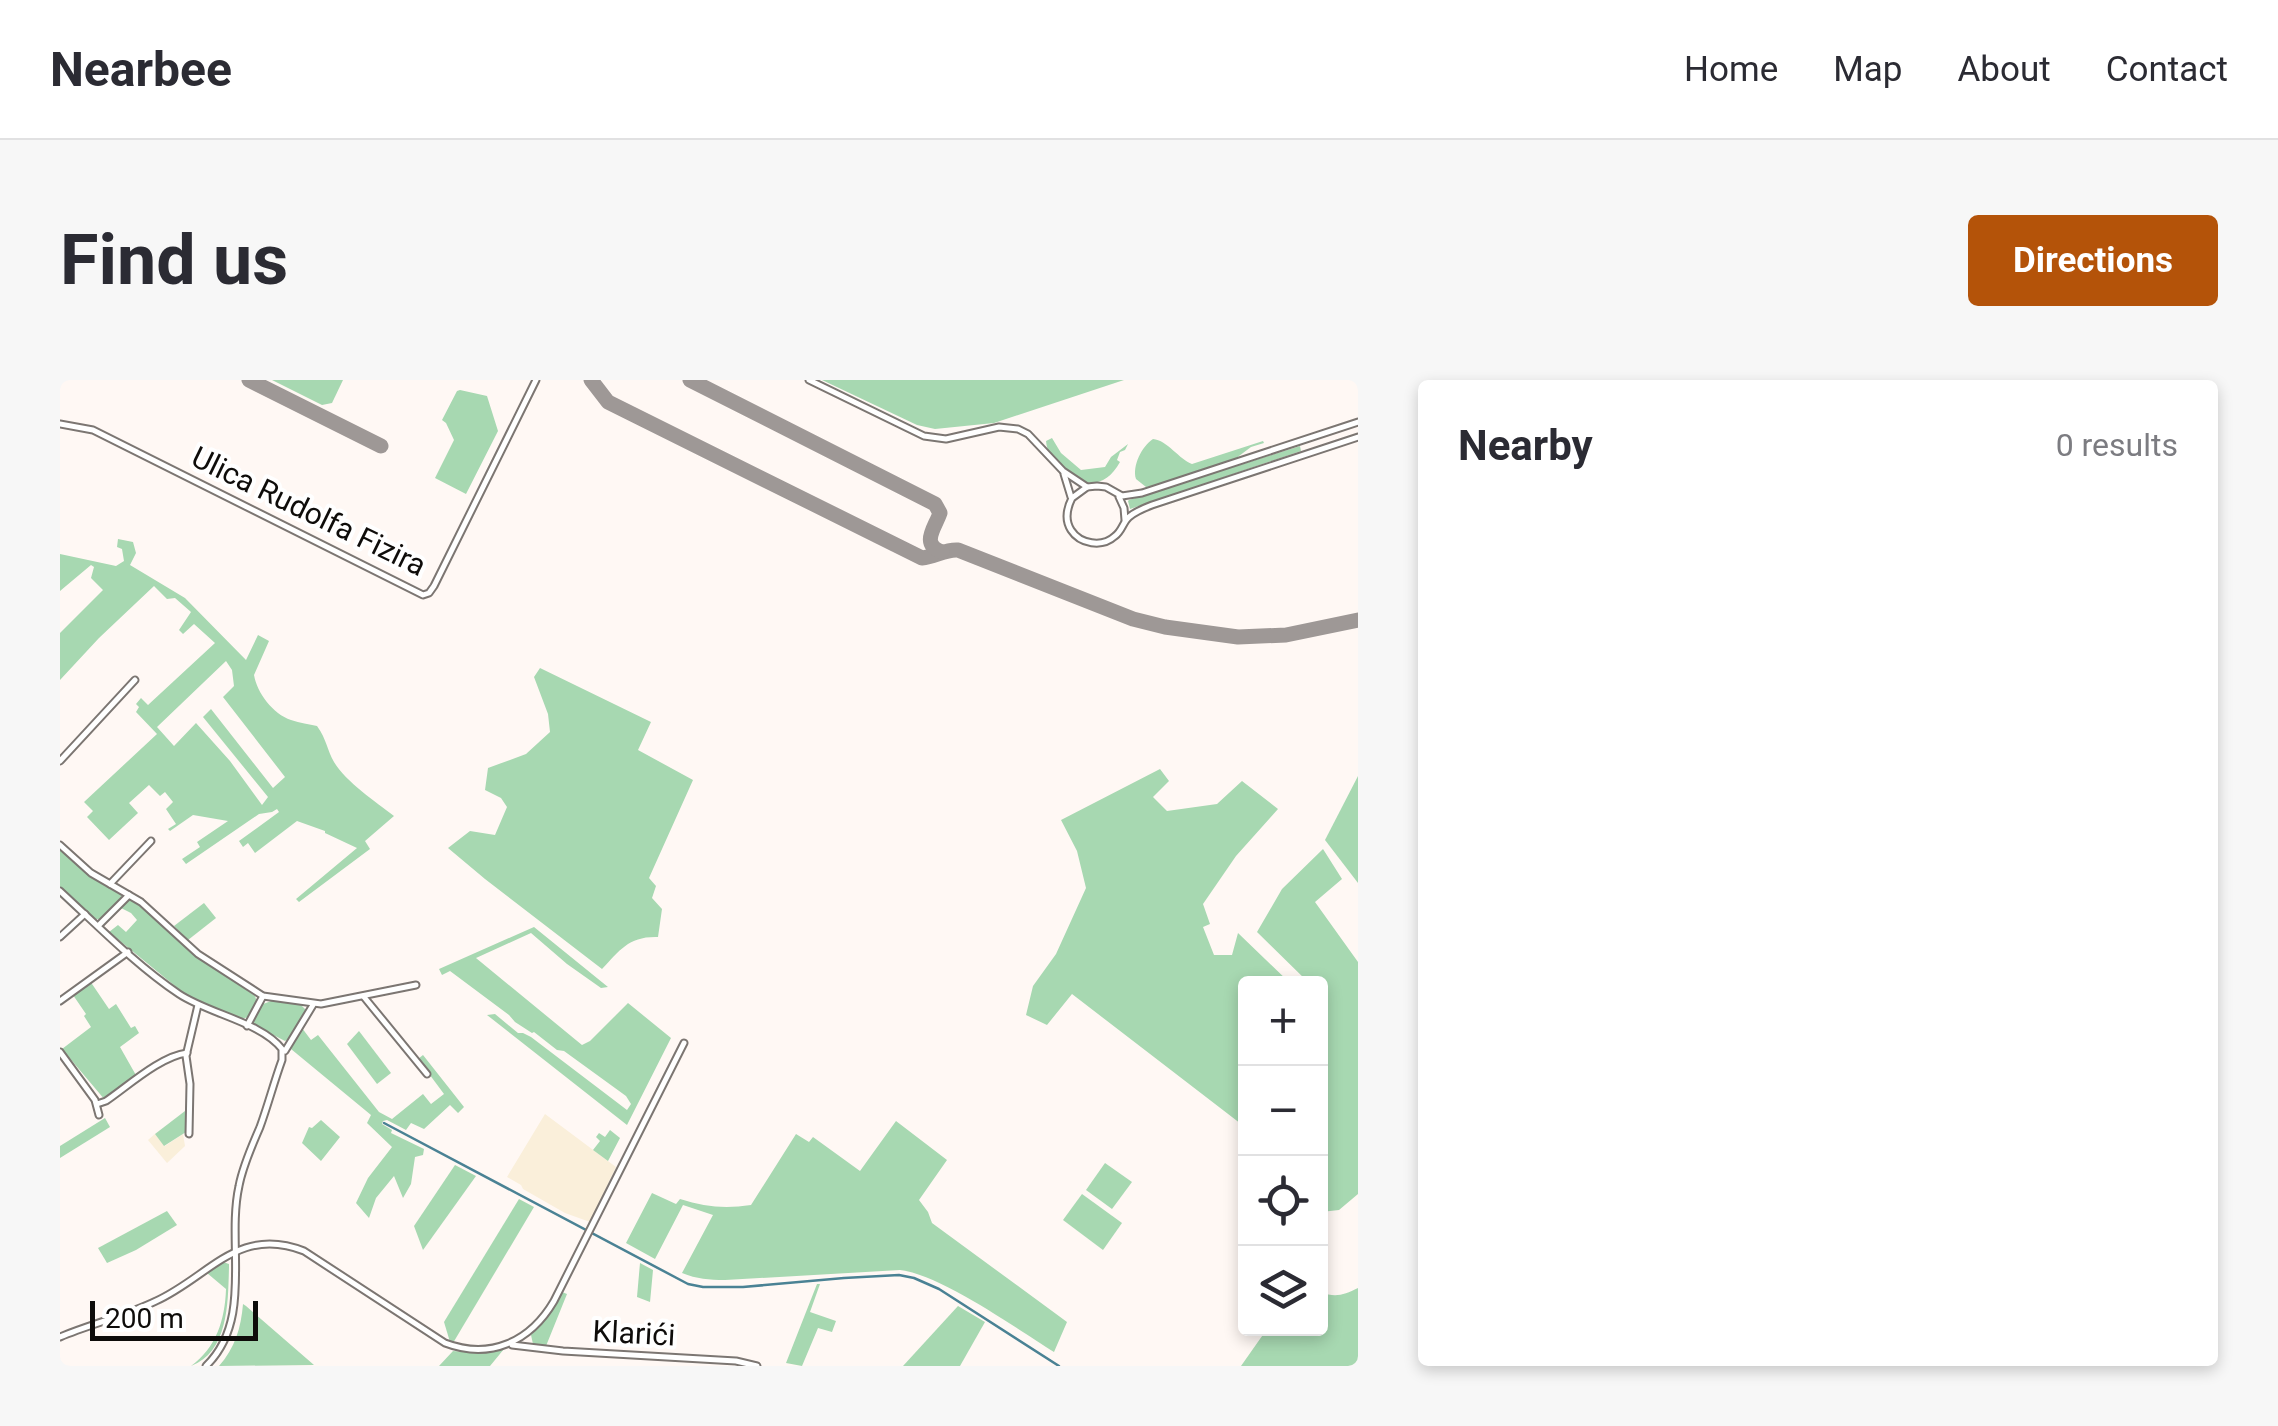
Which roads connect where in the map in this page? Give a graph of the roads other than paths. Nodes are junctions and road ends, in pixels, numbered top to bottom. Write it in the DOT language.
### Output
graph roads {
  1 [pos="536,380"];
  2 [pos="809,380"];
  3 [pos="1358,422"];
  4 [pos="60,424"];
  5 [pos="1358,436"];
  6 [pos="1063,471"];
  7 [pos="1087,487"];
  8 [pos="1117,494"];
  9 [pos="1072,498"];
  10 [pos="1125,520"];
  11 [pos="135,680"];
  12 [pos="60,760"];
  13 [pos="151,841"];
  14 [pos="60,845"];
  15 [pos="110,884"];
  16 [pos="60,890"];
  17 [pos="128,894"];
  18 [pos="85,914"];
  19 [pos="98,926"];
  20 [pos="60,937"];
  21 [pos="128,952"];
  22 [pos="416,984"];
  23 [pos="263,996"];
  24 [pos="364,997"];
  25 [pos="60,1001"];
  26 [pos="314,1004"];
  27 [pos="198,1005"];
  28 [pos="247,1026"];
  29 [pos="684,1043"];
  30 [pos="60,1052"];
  31 [pos="186,1052"];
  32 [pos="283,1053"];
  33 [pos="426,1074"];
  34 [pos="97,1104"];
  35 [pos="99,1115"];
  36 [pos="190,1134"];
  37 [pos="235,1250"];
  38 [pos="60,1337"];
  39 [pos="509,1344"];
  40 [pos="206,1366"];
  41 [pos="757,1366"];
  1 -- 4 [label="street, Ulica Rudolfa Fizira"];
  2 -- 6 [label="street"];
  3 -- 8 [label="street"];
  5 -- 10 [label="street"];
  6 -- 7 [label="street"];
  6 -- 9 [label="street"];
  7 -- 8 [label="street"];
  7 -- 9 [label="street"];
  8 -- 10 [label="street"];
  9 -- 10 [label="street"];
  11 -- 12 [label="street"];
  13 -- 15 [label="street"];
  14 -- 15 [label="street"];
  15 -- 17 [label="street"];
  16 -- 18 [label="street"];
  17 -- 19 [label="street"];
  17 -- 23 [label="street"];
  18 -- 19 [label="street"];
  18 -- 20 [label="street"];
  19 -- 21 [label="street"];
  21 -- 25 [label="street"];
  21 -- 27 [label="street"];
  22 -- 24 [label="street"];
  23 -- 26 [label="street"];
  23 -- 28 [label="street"];
  24 -- 26 [label="street"];
  24 -- 33 [label="street"];
  26 -- 32 [label="street"];
  27 -- 28 [label="street"];
  27 -- 31 [label="street"];
  28 -- 32 [label="street"];
  29 -- 39 [label="street"];
  30 -- 34 [label="street"];
  31 -- 34 [label="street"];
  31 -- 36 [label="street"];
  32 -- 37 [label="street"];
  34 -- 35 [label="street"];
  37 -- 38 [label="street"];
  37 -- 39 [label="street, Klarići"];
  37 -- 40 [label="street"];
  39 -- 41 [label="street, Klarići"];
}
